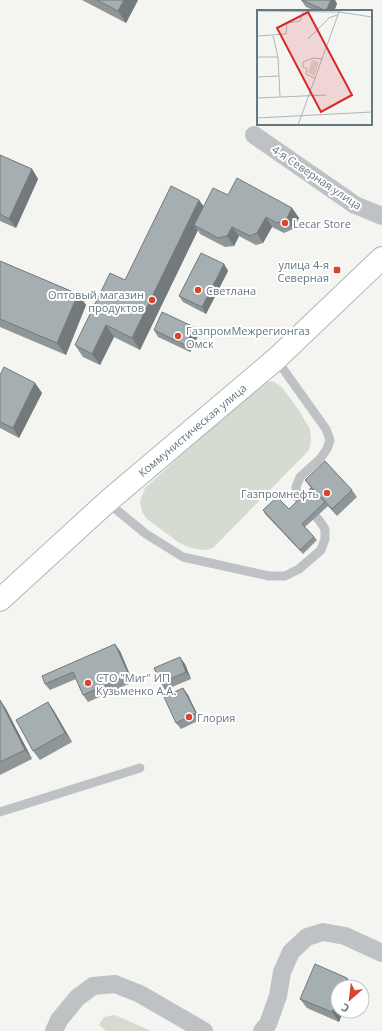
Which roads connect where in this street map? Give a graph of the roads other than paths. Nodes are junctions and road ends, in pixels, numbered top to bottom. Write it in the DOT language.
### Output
graph roads {
  1 [pos="254,135"];
  2 [pos="382,216"];
  3 [pos="382,258"];
  4 [pos="276,359"];
  5 [pos="107,502"];
  6 [pos="0,600"];
  7 [pos="140,768"];
  8 [pos="0,812"];
  9 [pos="382,953"];
  10 [pos="54,1031"];
  11 [pos="204,1031"];
  12 [pos="262,1031"];
  1 -- 2 [label="street, 4-я Северная улица"];
  3 -- 4 [label="street, Коммунистическая улица"];
  4 -- 5 [label="street, Коммунистическая улица"];
  4 -- 5 [label="lane"];
  5 -- 6 [label="street, Коммунистическая улица"];
  7 -- 8 [label="lane"];
  9 -- 12 [label="street"];
  10 -- 11 [label="street"];
}
